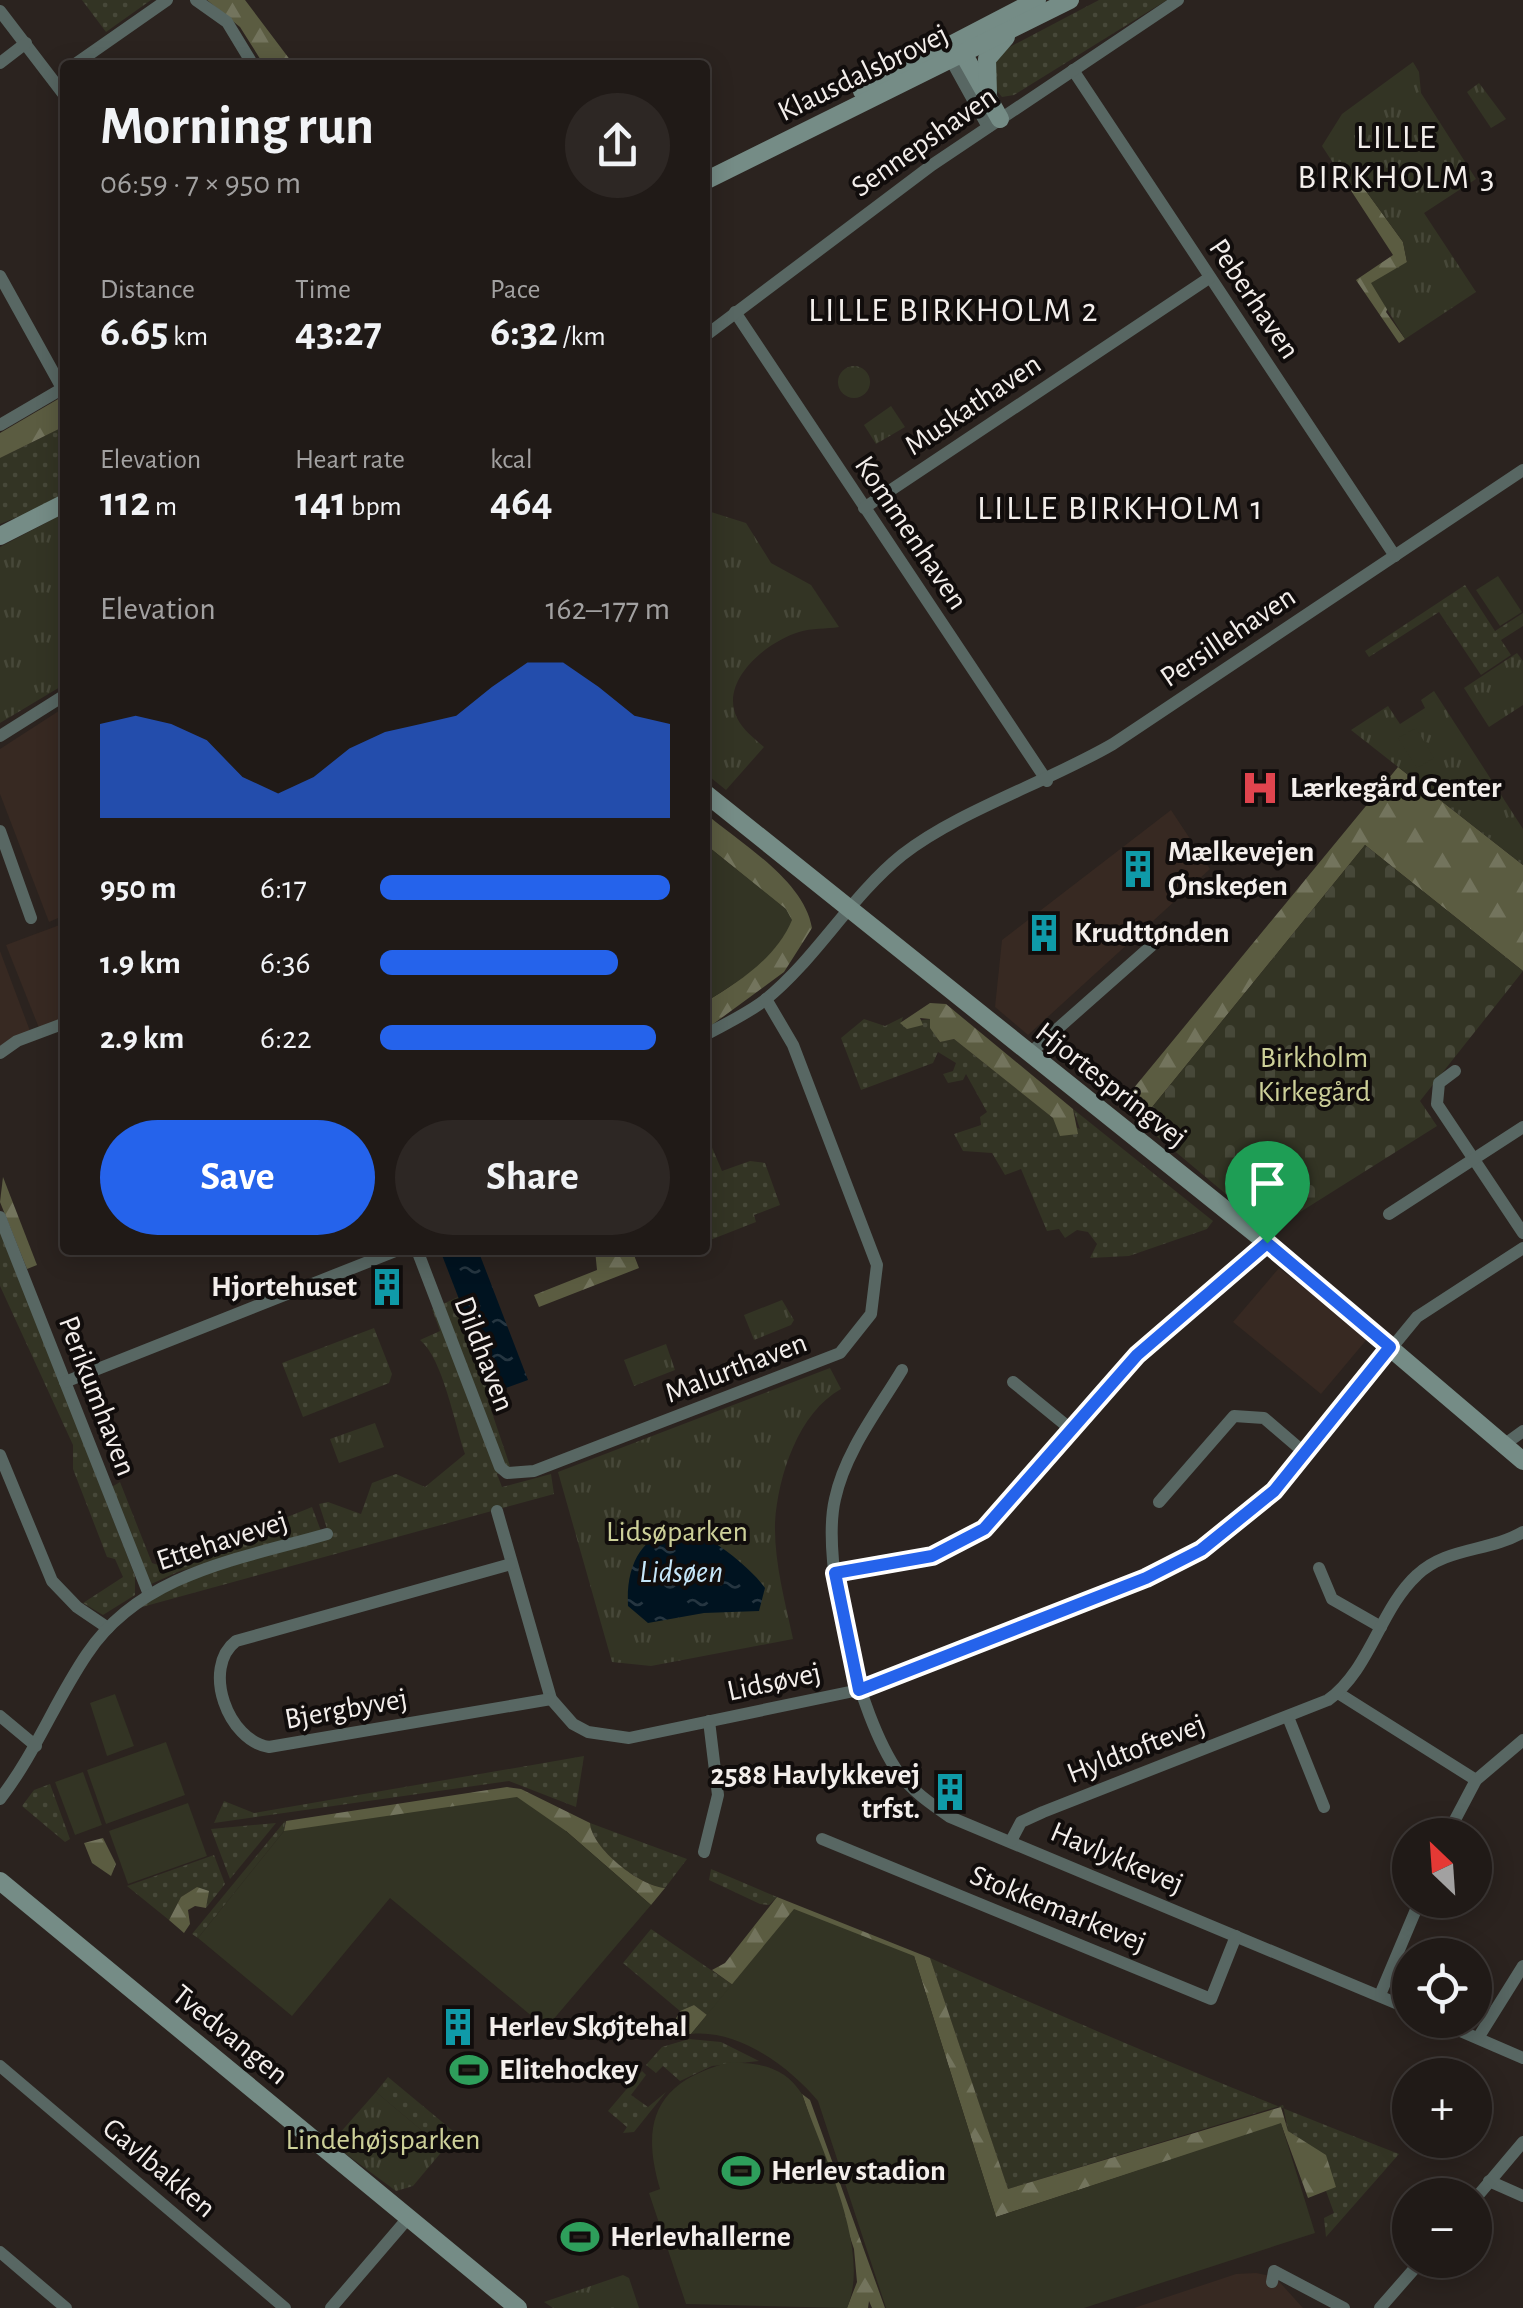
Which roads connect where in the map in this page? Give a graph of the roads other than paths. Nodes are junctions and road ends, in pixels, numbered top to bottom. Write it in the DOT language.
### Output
graph roads {
  1 [pos="166,0"];
  2 [pos="196,0"];
  3 [pos="1037,0"];
  4 [pos="1070,0"];
  5 [pos="1178,0"];
  6 [pos="0,11"];
  7 [pos="1014,28"];
  8 [pos="26,43"];
  9 [pos="957,52"];
  10 [pos="81,60"];
  11 [pos="250,60"];
  12 [pos="0,63"];
  13 [pos="1073,70"];
  14 [pos="60,76"];
  15 [pos="993,117"];
  16 [pos="710,178"];
  17 [pos="0,276"];
  18 [pos="1210,278"];
  19 [pos="735,312"];
  20 [pos="710,332"];
  21 [pos="60,380"];
  22 [pos="60,389"];
  23 [pos="0,425"];
  24 [pos="1523,470"];
  25 [pos="60,505"];
  26 [pos="864,508"];
  27 [pos="0,533"];
  28 [pos="1395,556"];
  29 [pos="60,698"];
  30 [pos="0,736"];
  31 [pos="1047,781"];
  32 [pos="710,798"];
  33 [pos="0,831"];
  34 [pos="848,907"];
  35 [pos="31,918"];
  36 [pos="1166,932"];
  37 [pos="766,999"];
  38 [pos="60,1026"];
  39 [pos="710,1032"];
  40 [pos="0,1053"];
  41 [pos="1029,1054"];
  42 [pos="1455,1070"];
  43 [pos="1523,1127"];
  44 [pos="1474,1159"];
  45 [pos="1388,1214"];
  46 [pos="0,1217"];
  47 [pos="1523,1233"];
  48 [pos="1267,1243"];
  49 [pos="1523,1248"];
  50 [pos="385,1255"];
  51 [pos="419,1255"];
  52 [pos="1390,1347"];
  53 [pos="902,1370"];
  54 [pos="64,1382"];
  55 [pos="1013,1382"];
  56 [pos="1073,1431"];
  57 [pos="1523,1432"];
  58 [pos="1504,1444"];
  59 [pos="1306,1454"];
  60 [pos="0,1455"];
  61 [pos="1523,1461"];
  62 [pos="507,1474"];
  63 [pos="1158,1502"];
  64 [pos="497,1511"];
  65 [pos="1523,1532"];
  66 [pos="327,1534"];
  67 [pos="511,1564"];
  68 [pos="1320,1568"];
  69 [pos="835,1573"];
  70 [pos="148,1592"];
  71 [pos="1381,1627"];
  72 [pos="108,1628"];
  73 [pos="859,1690"];
  74 [pos="1338,1694"];
  75 [pos="551,1699"];
  76 [pos="0,1716"];
  77 [pos="1288,1717"];
  78 [pos="709,1721"];
  79 [pos="1523,1740"];
  80 [pos="36,1746"];
  81 [pos="1476,1780"];
  82 [pos="0,1799"];
  83 [pos="1324,1807"];
  84 [pos="1456,1818"];
  85 [pos="822,1839"];
  86 [pos="1012,1840"];
  87 [pos="704,1852"];
  88 [pos="0,1881"];
  89 [pos="1412,1918"];
  90 [pos="1236,1936"];
  91 [pos="1523,1966"];
  92 [pos="1380,1995"];
  93 [pos="1392,2001"];
  94 [pos="1492,2016"];
  95 [pos="1478,2038"];
  96 [pos="1523,2058"];
  97 [pos="0,2066"];
  98 [pos="1523,2142"];
  99 [pos="1492,2178"];
  100 [pos="1492,2182"];
  101 [pos="1523,2196"];
  102 [pos="409,2217"];
  103 [pos="0,2252"];
  104 [pos="1406,2278"];
  105 [pos="1272,2282"];
  106 [pos="66,2308"];
  107 [pos="285,2308"];
  108 [pos="332,2308"];
  109 [pos="518,2308"];
  110 [pos="1344,2308"];
  111 [pos="1380,2308"];
  1 -- 10 [label="street"];
  2 -- 11 [label="street"];
  3 -- 9 [label="street, Klausdalsbrovej"];
  4 -- 7 [label="street, Klausdalsbrovej"];
  5 -- 13 [label="street, Sennepshaven"];
  6 -- 8 [label="street"];
  7 -- 9 [label="street, Klausdalsbrovej"];
  7 -- 15 [label="street"];
  8 -- 12 [label="street"];
  8 -- 14 [label="street"];
  9 -- 15 [label="street"];
  9 -- 16 [label="street, Klausdalsbrovej"];
  13 -- 15 [label="street, Sennepshaven"];
  13 -- 18 [label="street, Peberhaven"];
  15 -- 19 [label="street, Sennepshaven"];
  17 -- 21 [label="street"];
  18 -- 26 [label="street, Muskathaven"];
  18 -- 28 [label="street, Peberhaven"];
  19 -- 20 [label="street, Sennepshaven"];
  19 -- 26 [label="street, Kommenhaven"];
  22 -- 23 [label="street"];
  24 -- 28 [label="street, Persillehaven"];
  25 -- 27 [label="street"];
  26 -- 31 [label="street, Kommenhaven"];
  28 -- 31 [label="street, Persillehaven"];
  29 -- 30 [label="street"];
  31 -- 34 [label="street, Persillehaven"];
  32 -- 34 [label="street, Hjortespringvej"];
  33 -- 35 [label="street"];
  34 -- 37 [label="street"];
  34 -- 41 [label="street, Hjortespringvej"];
  36 -- 41 [label="street"];
  37 -- 39 [label="street"];
  37 -- 62 [label="street, Malurthaven"];
  38 -- 40 [label="street"];
  41 -- 48 [label="street, Hjortespringvej"];
  42 -- 44 [label="street"];
  43 -- 44 [label="street"];
  44 -- 45 [label="street"];
  44 -- 47 [label="street"];
  46 -- 54 [label="street, Perikumhaven"];
  48 -- 52 [label="street, Hjortespringvej"];
  48 -- 56 [label="street"];
  49 -- 52 [label="street, Lidsøvej"];
  50 -- 54 [label="street"];
  51 -- 62 [label="street, Dildhaven"];
  52 -- 58 [label="street, Hjortespringvej"];
  52 -- 59 [label="street, Lidsøvej"];
  53 -- 69 [label="street, Havlykkevej"];
  54 -- 70 [label="street, Perikumhaven"];
  55 -- 56 [label="street"];
  56 -- 69 [label="street"];
  57 -- 58 [label="street"];
  58 -- 61 [label="street, Hjortespringvej"];
  59 -- 63 [label="street"];
  59 -- 73 [label="street, Lidsøvej"];
  60 -- 72 [label="street"];
  64 -- 67 [label="street"];
  65 -- 71 [label="street"];
  66 -- 70 [label="street, Ettehavevej"];
  67 -- 75 [label="street"];
  67 -- 75 [label="street, Bjergbyvej"];
  68 -- 71 [label="street"];
  69 -- 73 [label="street, Havlykkevej"];
  70 -- 72 [label="street, Ettehavevej"];
  71 -- 74 [label="street"];
  72 -- 80 [label="street, Ettehavevej"];
  73 -- 78 [label="street, Lidsøvej"];
  73 -- 86 [label="street, Havlykkevej"];
  74 -- 77 [label="street, Hyldtoftevej"];
  74 -- 81 [label="street"];
  75 -- 78 [label="street, Lidsøvej"];
  76 -- 80 [label="street"];
  77 -- 83 [label="street"];
  77 -- 86 [label="street, Hyldtoftevej"];
  78 -- 87 [label="street, Lidsøvej"];
  79 -- 81 [label="street"];
  80 -- 82 [label="street, Ettehavevej"];
  81 -- 84 [label="street"];
  85 -- 90 [label="street, Stokkemarkevej"];
  86 -- 90 [label="street, Havlykkevej"];
  88 -- 102 [label="street, Tvedvangen"];
  89 -- 92 [label="street"];
  90 -- 92 [label="street, Havlykkevej"];
  91 -- 94 [label="street"];
  92 -- 93 [label="street, Havlykkevej"];
  95 -- 96 [label="street"];
  97 -- 107 [label="street, Gavlbakken"];
  98 -- 99 [label="street"];
  100 -- 101 [label="street"];
  102 -- 108 [label="street"];
  102 -- 109 [label="street, Tvedvangen"];
  103 -- 106 [label="street"];
  104 -- 111 [label="street"];
  105 -- 110 [label="street"];
}
